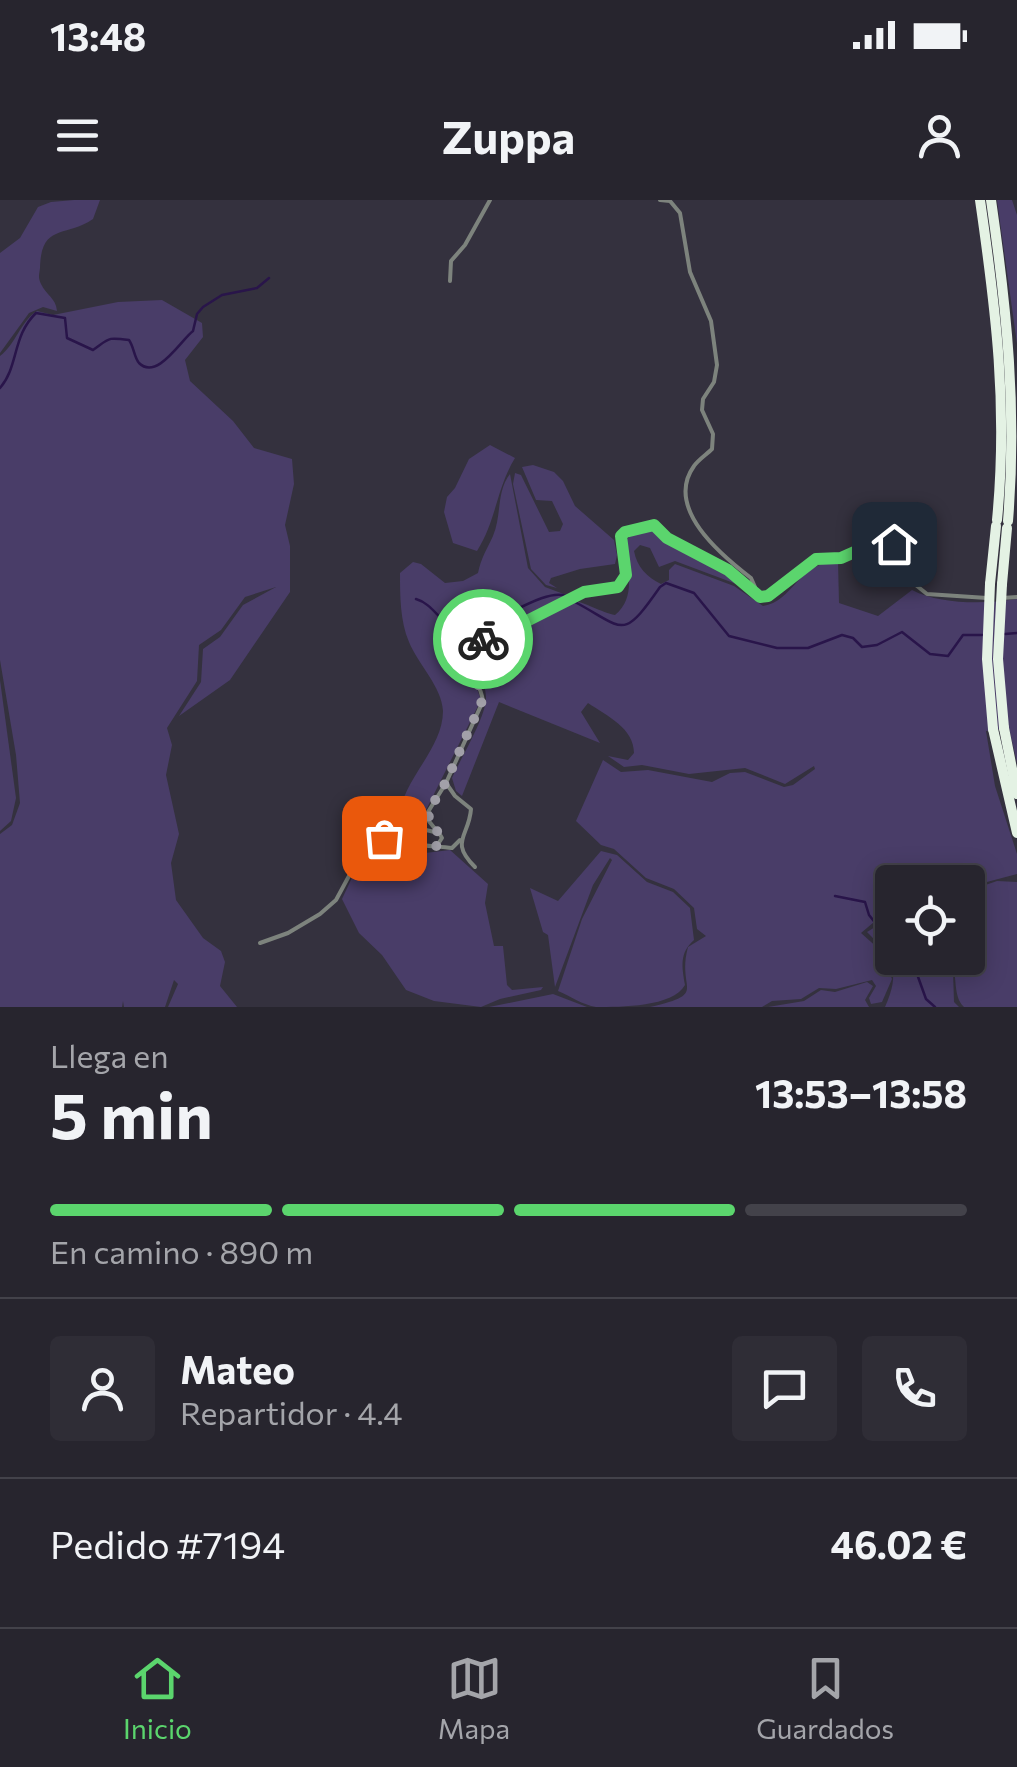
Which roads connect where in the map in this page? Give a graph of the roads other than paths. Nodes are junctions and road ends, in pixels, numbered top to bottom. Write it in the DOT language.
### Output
graph roads {
  1 [pos="490,200"];
  2 [pos="660,200"];
  3 [pos="980,200"];
  4 [pos="991,200"];
  5 [pos="450,281"];
  6 [pos="1002,524"];
  7 [pos="753,592"];
  8 [pos="1017,597"];
  9 [pos="998,729"];
  10 [pos="446,782"];
  11 [pos="1017,794"];
  12 [pos="431,808"];
  13 [pos="406,826"];
  14 [pos="397,828"];
  15 [pos="440,834"];
  16 [pos="1017,834"];
  17 [pos="384,838"];
  18 [pos="398,839"];
  19 [pos="460,840"];
  20 [pos="436,847"];
  21 [pos="452,848"];
  22 [pos="465,857"];
  23 [pos="475,867"];
  24 [pos="260,944"];
  1 -- 5 [label="street"];
  2 -- 7 [label="street"];
  3 -- 6 [label="highway"];
  4 -- 6 [label="highway"];
  6 -- 9 [label="highway, bridge"];
  7 -- 8 [label="street"];
  7 -- 10 [label="street"];
  9 -- 11 [label="highway"];
  9 -- 16 [label="highway"];
  10 -- 12 [label="street"];
  10 -- 19 [label="street"];
  12 -- 13 [label="street"];
  12 -- 15 [label="street"];
  13 -- 14 [label="street"];
  13 -- 15 [label="street"];
  14 -- 17 [label="street"];
  14 -- 18 [label="street"];
  15 -- 20 [label="street"];
  15 -- 21 [label="street"];
  17 -- 18 [label="street"];
  17 -- 24 [label="street"];
  18 -- 20 [label="street"];
  19 -- 21 [label="street"];
  19 -- 22 [label="street"];
  20 -- 21 [label="street"];
  21 -- 22 [label="street"];
  22 -- 23 [label="street"];
}
